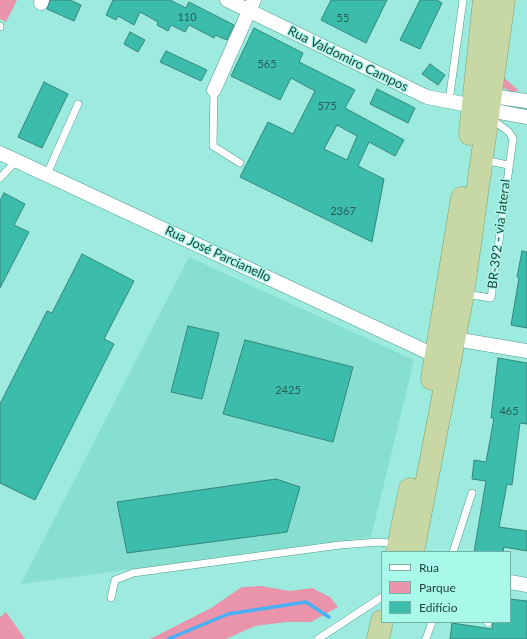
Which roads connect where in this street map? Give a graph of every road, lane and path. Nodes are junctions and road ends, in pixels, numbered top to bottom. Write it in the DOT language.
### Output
graph roads {
  1 [pos="226,0"];
  2 [pos="463,0"];
  3 [pos="484,0"];
  4 [pos="488,0"];
  5 [pos="504,0"];
  6 [pos="252,5"];
  7 [pos="478,55"];
  8 [pos="214,90"];
  9 [pos="449,101"];
  10 [pos="527,101"];
  11 [pos="78,104"];
  12 [pos="485,107"];
  13 [pos="527,117"];
  14 [pos="0,152"];
  15 [pos="17,160"];
  16 [pos="482,160"];
  17 [pos="240,163"];
  18 [pos="508,165"];
  19 [pos="47,174"];
  20 [pos="0,178"];
  21 [pos="463,294"];
  22 [pos="455,339"];
  23 [pos="527,351"];
  24 [pos="436,356"];
  25 [pos="472,493"];
  26 [pos="403,549"];
  27 [pos="454,551"];
  28 [pos="511,582"];
  29 [pos="527,585"];
  30 [pos="111,598"];
  31 [pos="381,598"];
  32 [pos="382,623"];
  33 [pos="397,623"];
  34 [pos="432,623"];
  35 [pos="318,639"];
  36 [pos="378,639"];
  37 [pos="393,639"];
  38 [pos="426,639"];
  1 -- 6 [label="street, Rua Valdomiro Campos"];
  2 -- 9 [label="lane"];
  3 -- 7 [label="highway"];
  4 -- 7 [label="highway"];
  5 -- 12 [label="highway"];
  6 -- 8 [label="street"];
  6 -- 9 [label="street, Rua Valdomiro Campos"];
  7 -- 12 [label="highway"];
  8 -- 17 [label="lane"];
  9 -- 12 [label="street, Rua Valdomiro Campos"];
  10 -- 12 [label="street"];
  11 -- 19 [label="lane"];
  12 -- 13 [label="street"];
  12 -- 16 [label="highway"];
  12 -- 18 [label="lane, BR-392 - via lateral"];
  12 -- 24 [label="highway"];
  14 -- 15 [label="street, Rua José Parcianello"];
  15 -- 19 [label="street, Rua José Parcianello"];
  15 -- 20 [label="lane"];
  16 -- 18 [label="lane, BR-392 - via lateral"];
  16 -- 21 [label="highway"];
  18 -- 21 [label="lane, BR-392 - via lateral"];
  19 -- 24 [label="street, Rua José Parcianello"];
  21 -- 22 [label="highway"];
  22 -- 23 [label="street"];
  22 -- 26 [label="highway"];
  24 -- 26 [label="highway"];
  25 -- 27 [label="lane"];
  26 -- 30 [label="lane"];
  28 -- 29 [label="street"];
  31 -- 35 [label="lane"];
  32 -- 36 [label="highway"];
  33 -- 37 [label="highway"];
  34 -- 38 [label="lane"];
}
